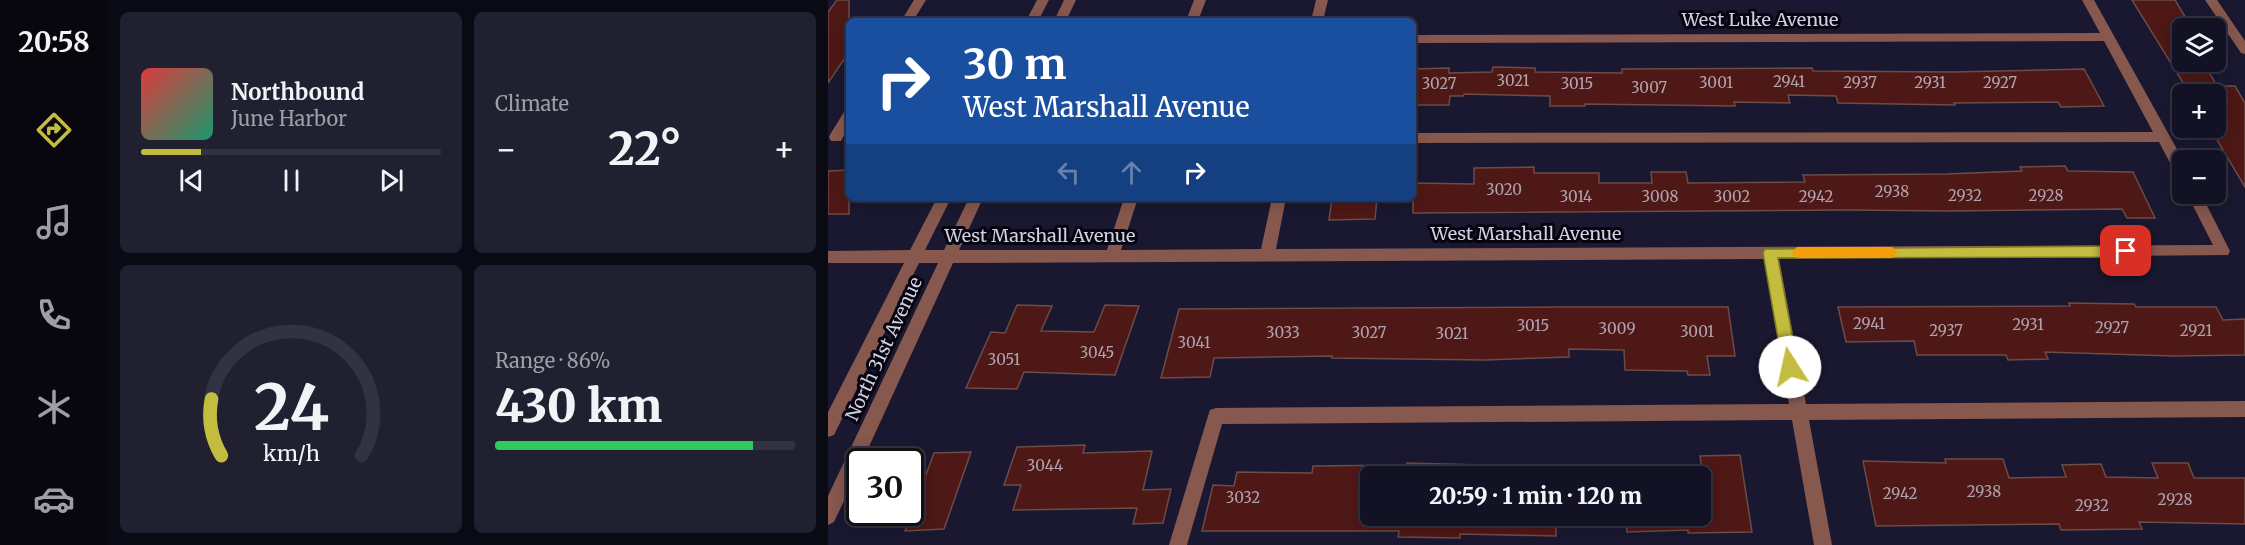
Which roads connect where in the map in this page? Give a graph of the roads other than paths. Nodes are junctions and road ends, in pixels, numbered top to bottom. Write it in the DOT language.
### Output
graph roads {
  1 [pos="920,0"];
  2 [pos="1043,0"];
  3 [pos="1070,0"];
  4 [pos="1200,0"];
  5 [pos="1322,0"];
  6 [pos="2088,0"];
  7 [pos="2211,0"];
  8 [pos="909,18"];
  9 [pos="1034,18"];
  10 [pos="1061,18"];
  11 [pos="1193,18"];
  12 [pos="1318,18"];
  13 [pos="2108,36"];
  14 [pos="1416,39"];
  15 [pos="2245,50"];
  16 [pos="846,122"];
  17 [pos="838,137"];
  18 [pos="2163,137"];
  19 [pos="1416,138"];
  20 [pos="2172,154"];
  21 [pos="942,201"];
  22 [pos="975,201"];
  23 [pos="1130,201"];
  24 [pos="1278,201"];
  25 [pos="2199,204"];
  26 [pos="1770,253"];
  27 [pos="1267,255"];
  28 [pos="915,256"];
  29 [pos="949,256"];
  30 [pos="1112,256"];
  31 [pos="828,257"];
  32 [pos="833,409"];
  33 [pos="2245,409"];
  34 [pos="1799,413"];
  35 [pos="828,429"];
  36 [pos="828,516"];
  37 [pos="1178,545"];
  38 [pos="1822,545"];
  1 -- 8 [label="street"];
  2 -- 9 [label="street"];
  3 -- 10 [label="street"];
  4 -- 11 [label="street"];
  5 -- 12 [label="street"];
  6 -- 13 [label="street"];
  7 -- 15 [label="street"];
  13 -- 14 [label="street, West Luke Avenue"];
  13 -- 18 [label="street"];
  16 -- 17 [label="street"];
  18 -- 19 [label="street"];
  18 -- 20 [label="street"];
  21 -- 28 [label="street, North 31st Avenue"];
  22 -- 29 [label="street, North 31st Avenue"];
  23 -- 30 [label="street"];
  24 -- 27 [label="street"];
  25 -- 26 [label="street, West Marshall Avenue"];
  26 -- 27 [label="street, West Marshall Avenue"];
  26 -- 34 [label="street"];
  27 -- 30 [label="street, West Marshall Avenue"];
  28 -- 29 [label="street, West Marshall Avenue"];
  28 -- 31 [label="street, West Marshall Avenue"];
  28 -- 32 [label="street, North 31st Avenue"];
  29 -- 30 [label="street, West Marshall Avenue"];
  29 -- 36 [label="street, North 31st Avenue"];
  32 -- 35 [label="street, North 31st Avenue"];
  33 -- 34 [label="street"];
  34 -- 37 [label="street"];
  34 -- 38 [label="street"];
}
